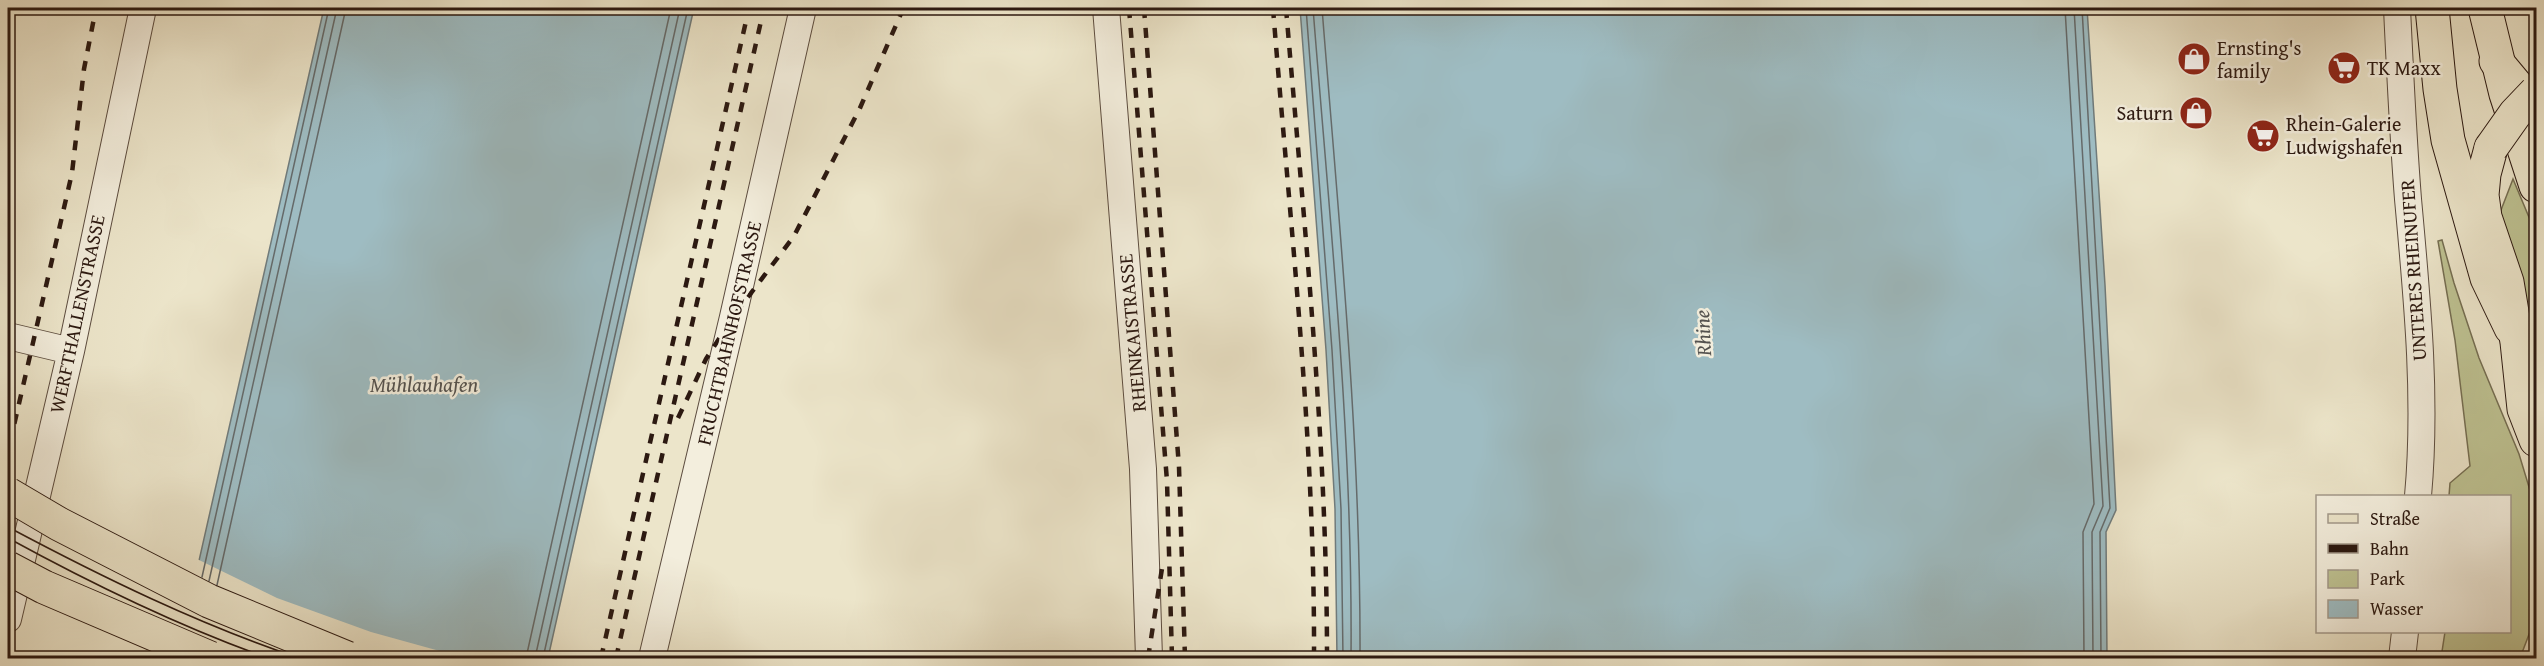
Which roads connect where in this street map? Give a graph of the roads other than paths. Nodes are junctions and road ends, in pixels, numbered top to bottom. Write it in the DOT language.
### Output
graph roads {
  1 [pos="143,8"];
  2 [pos="803,8"];
  3 [pos="1106,8"];
  4 [pos="2397,8"];
  5 [pos="2432,8"];
  6 [pos="2485,8"];
  7 [pos="2496,61"];
  8 [pos="2536,92"];
  9 [pos="2536,109"];
  10 [pos="2536,186"];
  11 [pos="8,336"];
  12 [pos="2517,342"];
  13 [pos="71,351"];
  14 [pos="2536,374"];
  15 [pos="2536,440"];
  16 [pos="8,494"];
  17 [pos="2418,495"];
  18 [pos="8,568"];
  19 [pos="8,619"];
  20 [pos="2405,633"];
  21 [pos="210,658"];
  22 [pos="347,658"];
  23 [pos="652,658"];
  24 [pos="1149,658"];
  25 [pos="2402,658"];
  1 -- 13 [label="street, WERFTHALLENSTRASSE"];
  2 -- 23 [label="street, FRUCHTBAHNHOFSTRASSE"];
  3 -- 24 [label="street, RHEINKAISTRASSE"];
  4 -- 17 [label="street, UNTERES RHEINUFER"];
  5 -- 12 [label="main road"];
  6 -- 7 [label="main road"];
  7 -- 9 [label="main road"];
  7 -- 10 [label="main road"];
  8 -- 12 [label="main road, bridge"];
  11 -- 13 [label="street"];
  12 -- 14 [label="main road"];
  12 -- 15 [label="main road"];
  13 -- 19 [label="street, WERFTHALLENSTRASSE"];
  16 -- 22 [label="main road, bridge"];
  18 -- 21 [label="main road, bridge"];
  20 -- 25 [label="street"];
}
